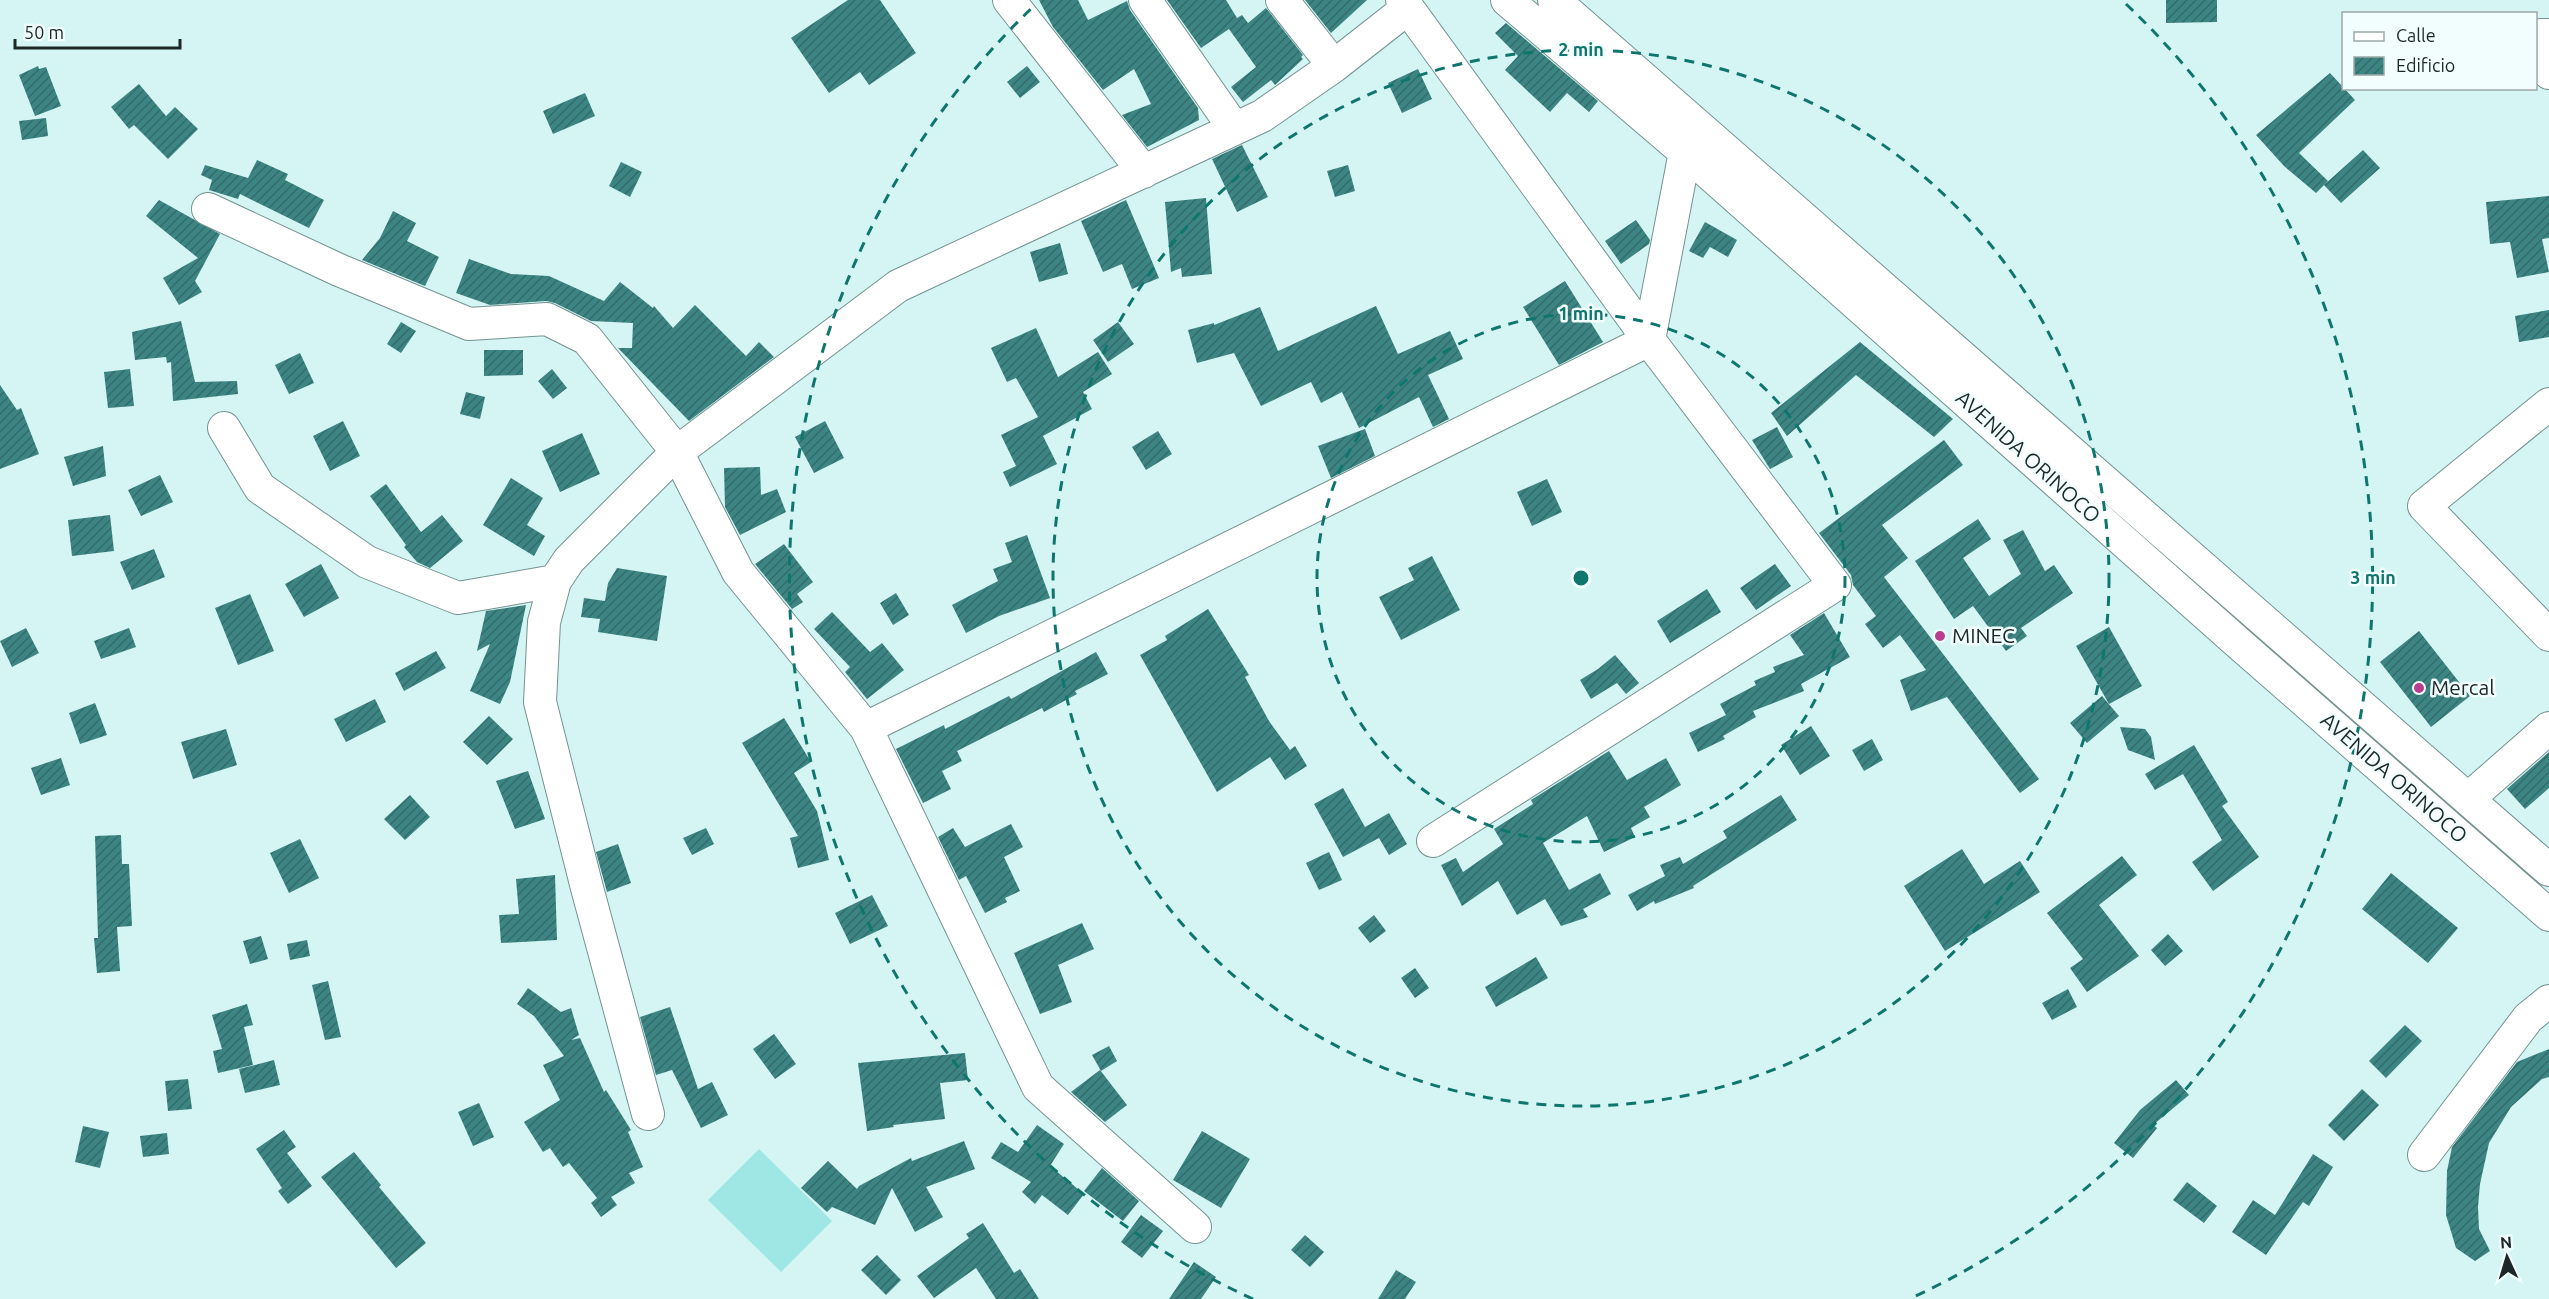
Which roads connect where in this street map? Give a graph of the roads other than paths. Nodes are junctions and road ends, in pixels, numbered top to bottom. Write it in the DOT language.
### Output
graph roads {
  1 [pos="1009,0"];
  2 [pos="1145,0"];
  3 [pos="1282,0"];
  4 [pos="1508,0"];
  5 [pos="1554,0"];
  6 [pos="1405,4"];
  7 [pos="2549,35"];
  8 [pos="1334,66"];
  9 [pos="2549,72"];
  10 [pos="1234,128"];
  11 [pos="1685,152"];
  12 [pos="1144,172"];
  13 [pos="208,209"];
  14 [pos="1649,340"];
  15 [pos="2549,404"];
  16 [pos="224,428"];
  17 [pos="677,452"];
  18 [pos="555,581"];
  19 [pos="2549,635"];
  20 [pos="866,728"];
  21 [pos="2549,728"];
  22 [pos="2468,799"];
  23 [pos="1433,841"];
  24 [pos="2549,870"];
  25 [pos="2549,915"];
  26 [pos="2549,1001"];
  27 [pos="648,1114"];
  28 [pos="2424,1155"];
  29 [pos="1194,1227"];
  1 -- 12 [label="street"];
  2 -- 10 [label="street"];
  3 -- 8 [label="street"];
  4 -- 11 [label="street, AVENIDA ORINOCO"];
  5 -- 22 [label="street, AVENIDA ORINOCO"];
  6 -- 8 [label="street"];
  6 -- 14 [label="street"];
  7 -- 9 [label="street"];
  8 -- 10 [label="street"];
  10 -- 12 [label="street"];
  11 -- 14 [label="street"];
  11 -- 25 [label="street, AVENIDA ORINOCO"];
  12 -- 17 [label="street"];
  13 -- 17 [label="street"];
  14 -- 20 [label="street"];
  14 -- 23 [label="street"];
  15 -- 19 [label="street"];
  16 -- 18 [label="street"];
  17 -- 18 [label="street"];
  17 -- 20 [label="street"];
  18 -- 27 [label="street"];
  20 -- 29 [label="street"];
  21 -- 22 [label="street"];
  22 -- 24 [label="street, AVENIDA ORINOCO"];
  26 -- 28 [label="street"];
}
